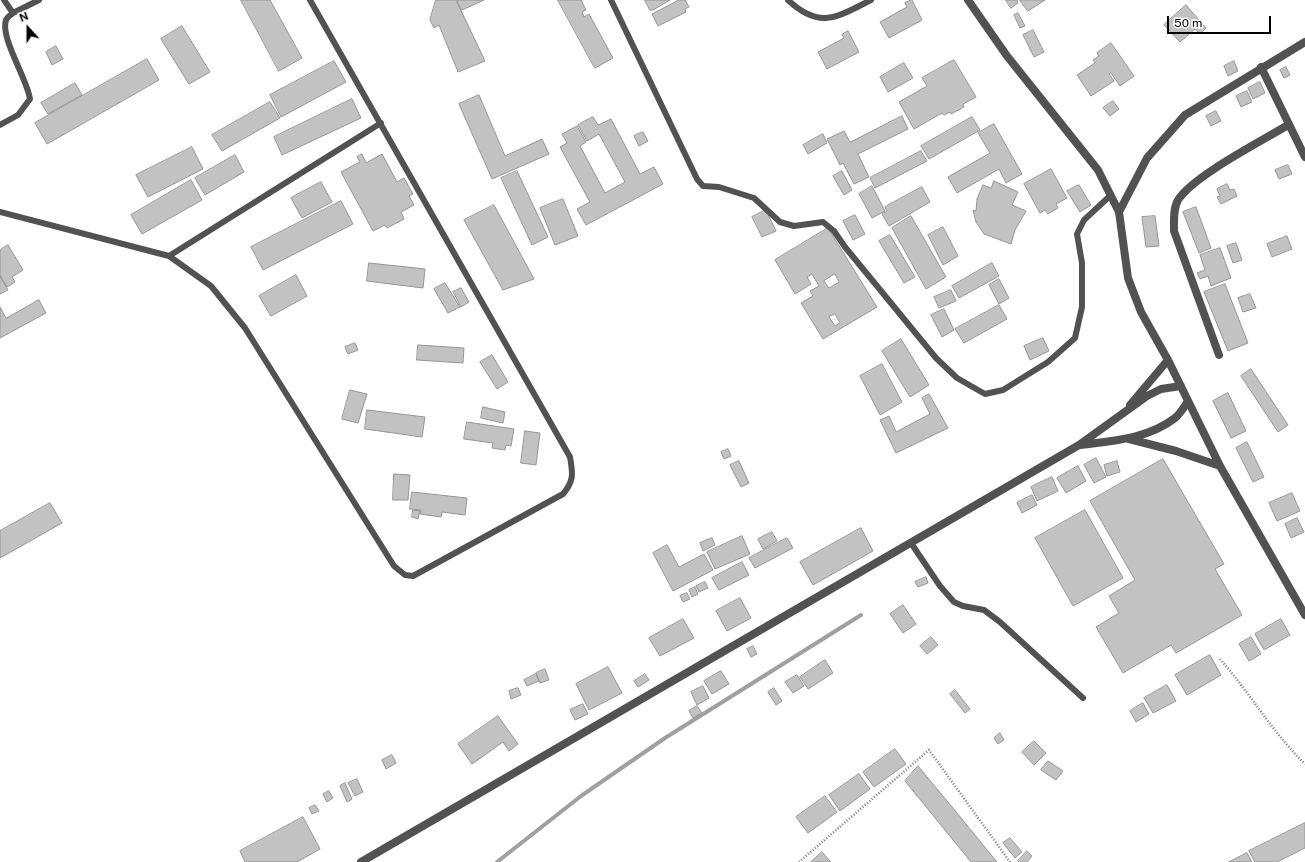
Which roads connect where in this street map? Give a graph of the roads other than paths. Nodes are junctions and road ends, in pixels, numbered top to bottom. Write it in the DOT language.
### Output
graph roads {
  1 [pos="4,0"];
  2 [pos="39,0"];
  3 [pos="310,0"];
  4 [pos="611,0"];
  5 [pos="788,0"];
  6 [pos="871,0"];
  7 [pos="968,0"];
  8 [pos="13,13"];
  9 [pos="1305,42"];
  10 [pos="1262,67"];
  11 [pos="381,123"];
  12 [pos="0,125"];
  13 [pos="1288,125"];
  14 [pos="1305,157"];
  15 [pos="1111,195"];
  16 [pos="0,212"];
  17 [pos="1119,212"];
  18 [pos="169,256"];
  19 [pos="1219,354"];
  20 [pos="1168,360"];
  21 [pos="1181,386"];
  22 [pos="1188,401"];
  23 [pos="1125,412"];
  24 [pos="1128,438"];
  25 [pos="1079,445"];
  26 [pos="1220,466"];
  27 [pos="911,543"];
  28 [pos="1305,615"];
  29 [pos="1083,698"];
  30 [pos="361,862"];
  1 -- 8 [label="lane"];
  2 -- 8 [label="lane"];
  3 -- 11 [label="lane"];
  4 -- 15 [label="lane"];
  5 -- 6 [label="lane"];
  7 -- 15 [label="street"];
  8 -- 12 [label="lane"];
  9 -- 10 [label="street"];
  10 -- 13 [label="street"];
  10 -- 17 [label="street"];
  11 -- 18 [label="lane"];
  11 -- 18 [label="lane"];
  13 -- 14 [label="street"];
  13 -- 19 [label="street"];
  15 -- 17 [label="street"];
  16 -- 18 [label="lane"];
  17 -- 20 [label="street"];
  20 -- 21 [label="street"];
  20 -- 23 [label="street"];
  21 -- 22 [label="street"];
  21 -- 23 [label="street"];
  22 -- 24 [label="street"];
  22 -- 26 [label="street"];
  23 -- 25 [label="street"];
  24 -- 25 [label="street"];
  24 -- 26 [label="street"];
  25 -- 27 [label="street"];
  26 -- 28 [label="street"];
  27 -- 29 [label="lane"];
  27 -- 30 [label="street"];
}
